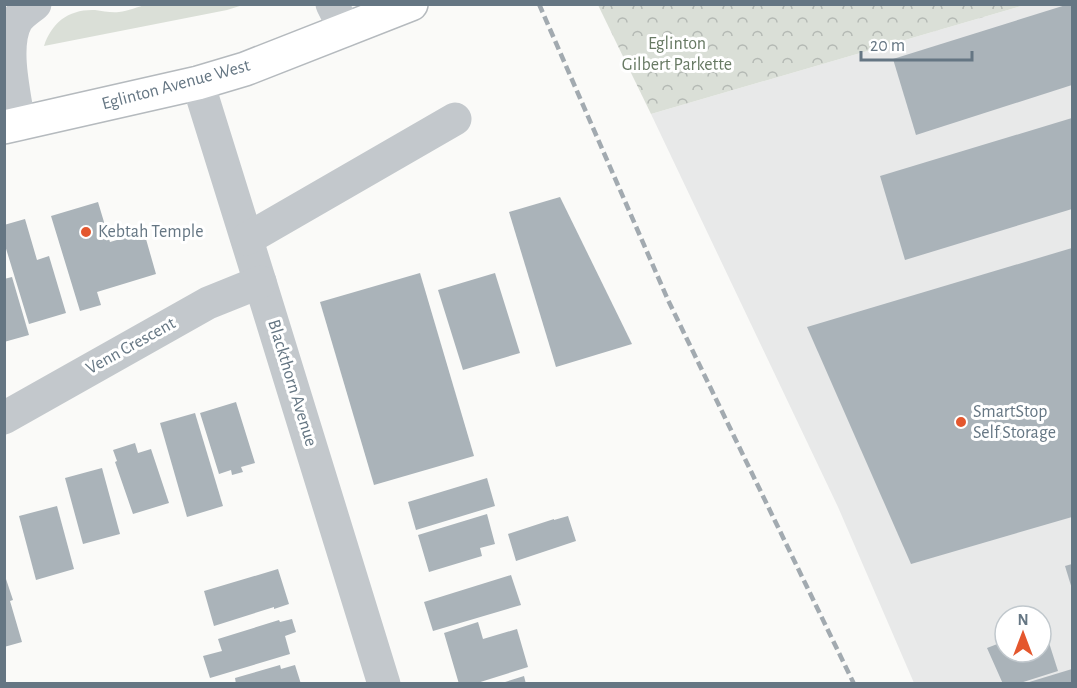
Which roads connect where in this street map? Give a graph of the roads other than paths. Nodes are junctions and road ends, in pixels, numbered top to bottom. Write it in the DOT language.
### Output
graph roads {
  1 [pos="35,4"];
  2 [pos="411,4"];
  3 [pos="338,17"];
  4 [pos="198,84"];
  5 [pos="455,119"];
  6 [pos="12,125"];
  7 [pos="247,239"];
  8 [pos="261,282"];
  9 [pos="4,418"];
  10 [pos="384,684"];
  1 -- 6 [label="street"];
  2 -- 3 [label="main road, Eglinton Avenue West"];
  3 -- 4 [label="main road, Eglinton Avenue West"];
  4 -- 6 [label="main road, Eglinton Avenue West"];
  4 -- 7 [label="street, Blackthorn Avenue"];
  5 -- 7 [label="street"];
  7 -- 8 [label="street, Blackthorn Avenue"];
  8 -- 9 [label="street, Venn Crescent"];
  8 -- 10 [label="street, Blackthorn Avenue"];
}
